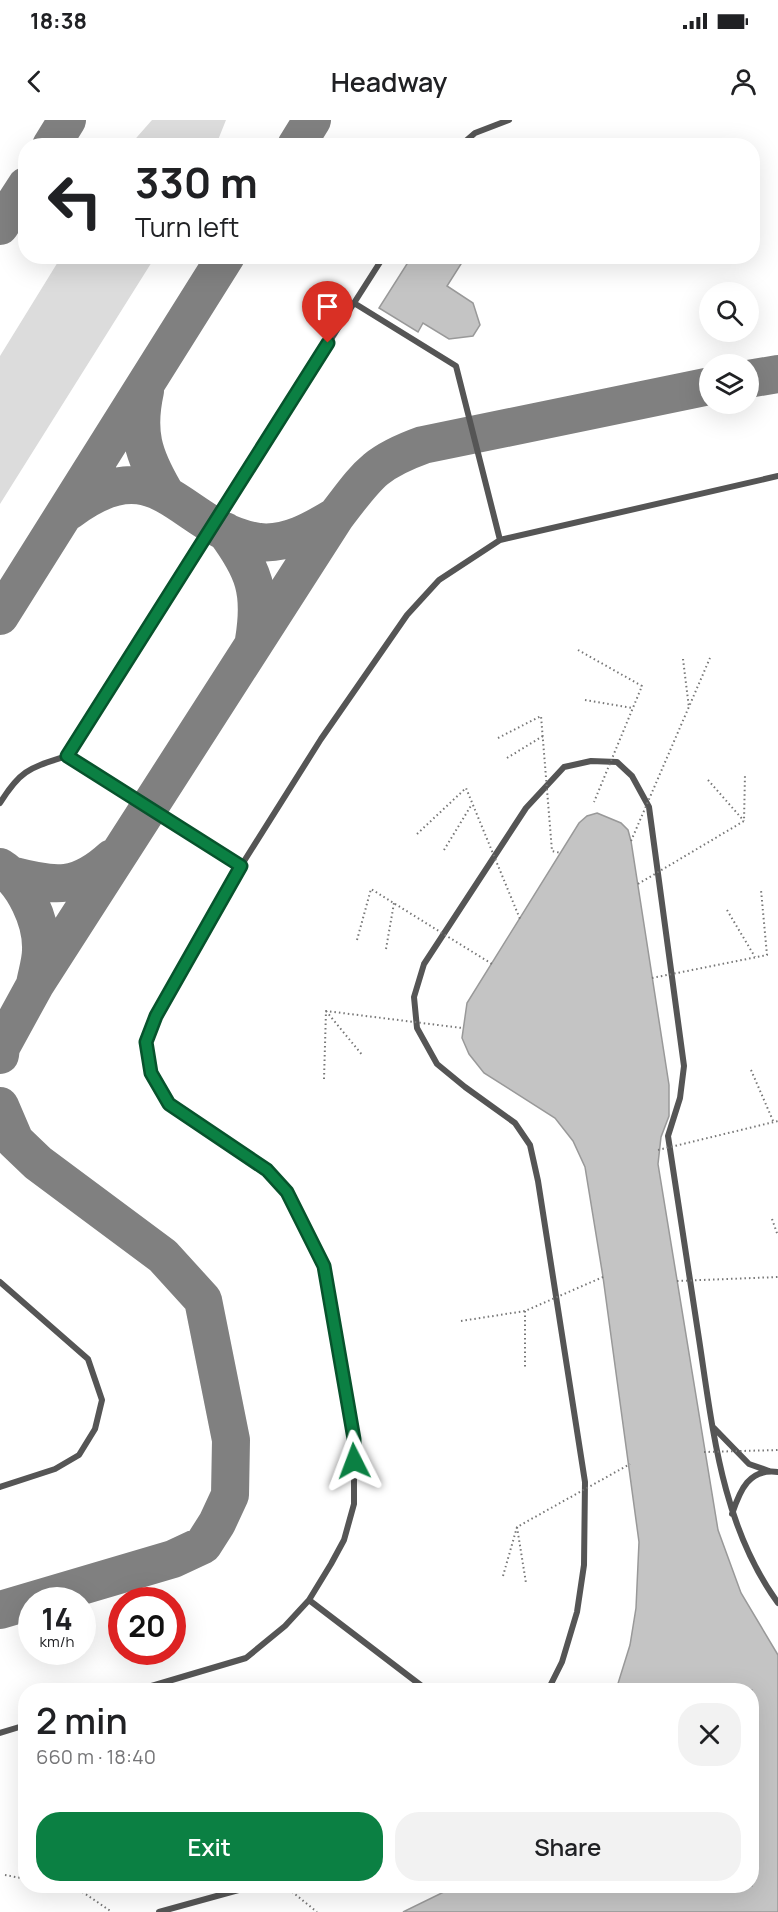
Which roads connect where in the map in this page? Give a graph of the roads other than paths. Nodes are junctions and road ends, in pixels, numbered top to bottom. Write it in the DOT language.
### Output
graph roads {
  1 [pos="509,120"];
  2 [pos="469,138"];
  3 [pos="379,264"];
  4 [pos="354,303"];
  5 [pos="778,477"];
  6 [pos="500,540"];
  7 [pos="67,756"];
  8 [pos="0,803"];
  9 [pos="241,866"];
  10 [pos="0,1282"];
  11 [pos="712,1426"];
  12 [pos="769,1471"];
  13 [pos="778,1472"];
  14 [pos="0,1487"];
  15 [pos="732,1514"];
  16 [pos="309,1600"];
  17 [pos="778,1603"];
  18 [pos="162,1683"];
  19 [pos="418,1683"];
  20 [pos="552,1683"];
  21 [pos="18,1727"];
  22 [pos="0,1732"];
  23 [pos="228,1893"];
  24 [pos="159,1912"];
  1 -- 2 [label="lane"];
  3 -- 4 [label="lane"];
  4 -- 6 [label="lane"];
  4 -- 7 [label="lane"];
  5 -- 6 [label="lane"];
  6 -- 9 [label="lane"];
  7 -- 8 [label="lane"];
  7 -- 9 [label="lane"];
  9 -- 16 [label="lane"];
  10 -- 14 [label="lane"];
  11 -- 12 [label="lane"];
  11 -- 15 [label="lane"];
  11 -- 20 [label="lane"];
  12 -- 13 [label="lane"];
  12 -- 15 [label="lane"];
  15 -- 17 [label="lane"];
  16 -- 18 [label="lane"];
  16 -- 19 [label="lane"];
  21 -- 22 [label="lane"];
  23 -- 24 [label="lane"];
}
